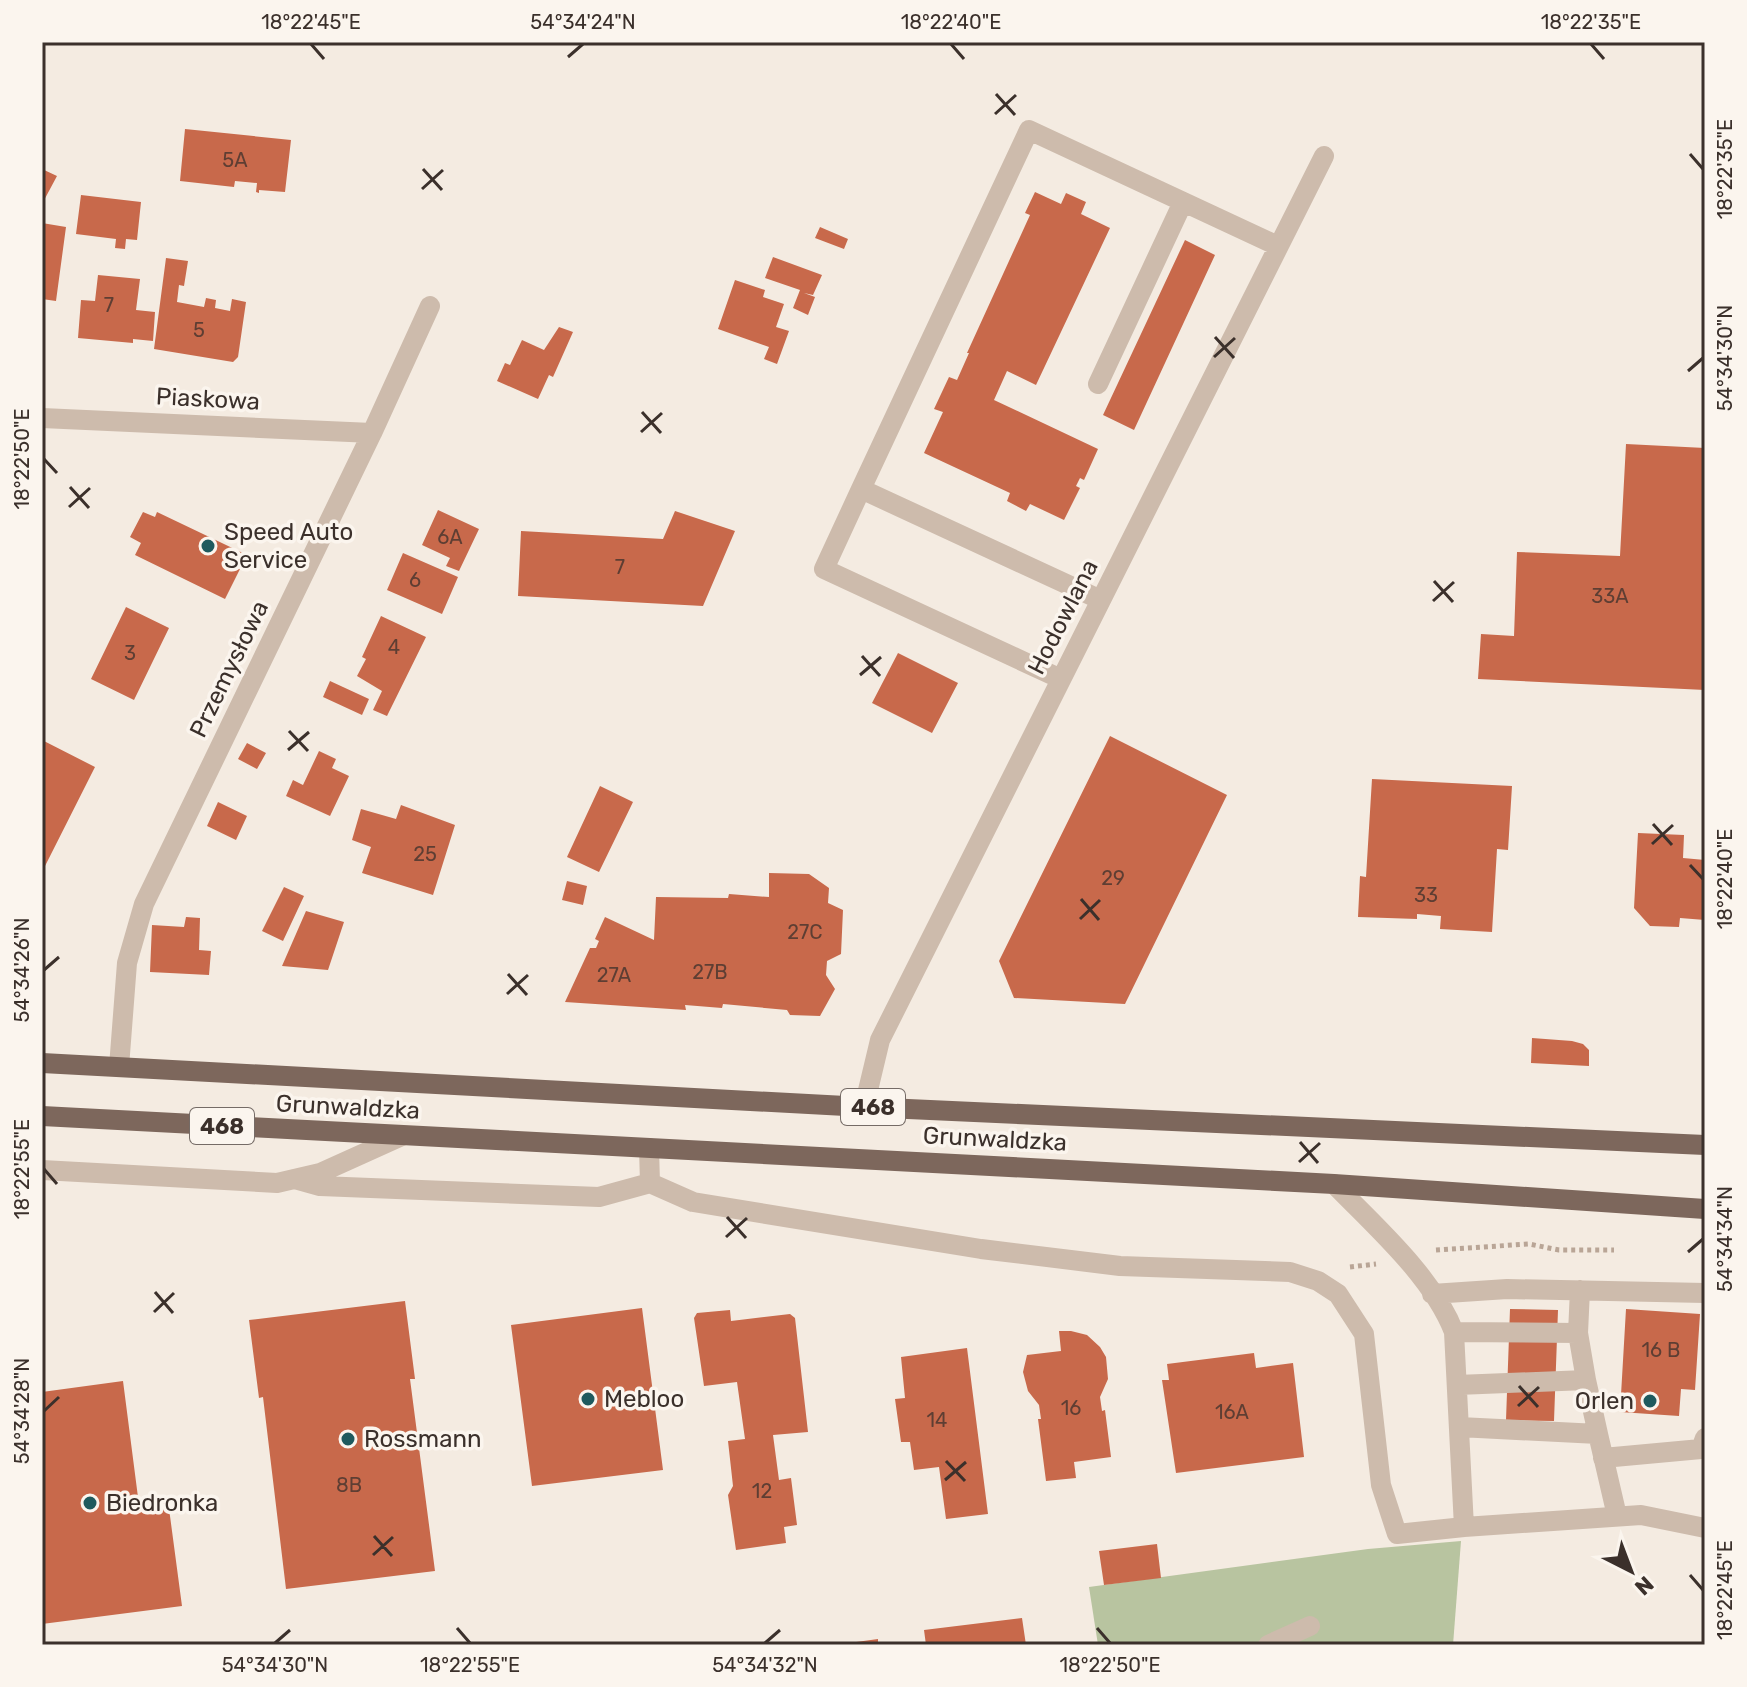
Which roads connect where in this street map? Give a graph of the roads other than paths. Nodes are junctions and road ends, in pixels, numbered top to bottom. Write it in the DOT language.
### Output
graph roads {
  1 [pos="1324,156"];
  2 [pos="1183,202"];
  3 [pos="1278,246"];
  4 [pos="430,306"];
  5 [pos="1098,384"];
  6 [pos="42,418"];
  7 [pos="372,433"];
  8 [pos="861,489"];
  9 [pos="1101,600"];
  10 [pos="1061,679"];
  11 [pos="42,1063"];
  12 [pos="119,1067"];
  13 [pos="864,1107"];
  14 [pos="42,1116"];
  15 [pos="402,1136"];
  16 [pos="1705,1145"];
  17 [pos="649,1148"];
  18 [pos="42,1170"];
  19 [pos="295,1179"];
  20 [pos="650,1183"];
  21 [pos="1334,1184"];
  22 [pos="1705,1209"];
  23 [pos="1580,1290"];
  24 [pos="1705,1293"];
  25 [pos="1432,1294"];
  26 [pos="1454,1332"];
  27 [pos="1578,1333"];
  28 [pos="1586,1380"];
  29 [pos="1457,1385"];
  30 [pos="1459,1427"];
  31 [pos="1598,1434"];
  32 [pos="1705,1438"];
  33 [pos="1603,1458"];
  34 [pos="1617,1516"];
  35 [pos="1464,1527"];
  36 [pos="1705,1528"];
  37 [pos="1310,1626"];
  38 [pos="1268,1645"];
  1 -- 3 [label="street, Hodowlana"];
  2 -- 3 [label="street"];
  2 -- 5 [label="street"];
  2 -- 8 [label="street"];
  3 -- 9 [label="street, Hodowlana"];
  4 -- 7 [label="street, Przemysłowa"];
  6 -- 7 [label="street, Piaskowa"];
  7 -- 12 [label="street, Przemysłowa"];
  8 -- 9 [label="street"];
  8 -- 10 [label="street"];
  9 -- 10 [label="street, Hodowlana"];
  10 -- 13 [label="street, Hodowlana"];
  11 -- 12 [label="main road, Grunwaldzka / 468"];
  12 -- 13 [label="main road, Grunwaldzka / 468"];
  13 -- 16 [label="main road, Grunwaldzka / 468"];
  14 -- 15 [label="main road, Grunwaldzka / 468"];
  15 -- 17 [label="main road, Grunwaldzka / 468"];
  15 -- 19 [label="street"];
  17 -- 20 [label="street"];
  17 -- 21 [label="main road, Grunwaldzka / 468"];
  18 -- 19 [label="street"];
  19 -- 20 [label="street"];
  20 -- 35 [label="street"];
  21 -- 22 [label="main road, Grunwaldzka / 468"];
  21 -- 25 [label="street"];
  23 -- 24 [label="street"];
  23 -- 25 [label="street"];
  23 -- 27 [label="street"];
  25 -- 26 [label="street"];
  26 -- 27 [label="street"];
  26 -- 29 [label="street"];
  27 -- 28 [label="street"];
  28 -- 29 [label="street"];
  28 -- 31 [label="street"];
  29 -- 30 [label="street"];
  30 -- 31 [label="street"];
  30 -- 35 [label="street"];
  31 -- 33 [label="street"];
  32 -- 33 [label="street"];
  33 -- 34 [label="street"];
  34 -- 35 [label="street"];
  34 -- 36 [label="street"];
  37 -- 38 [label="street"];
}
